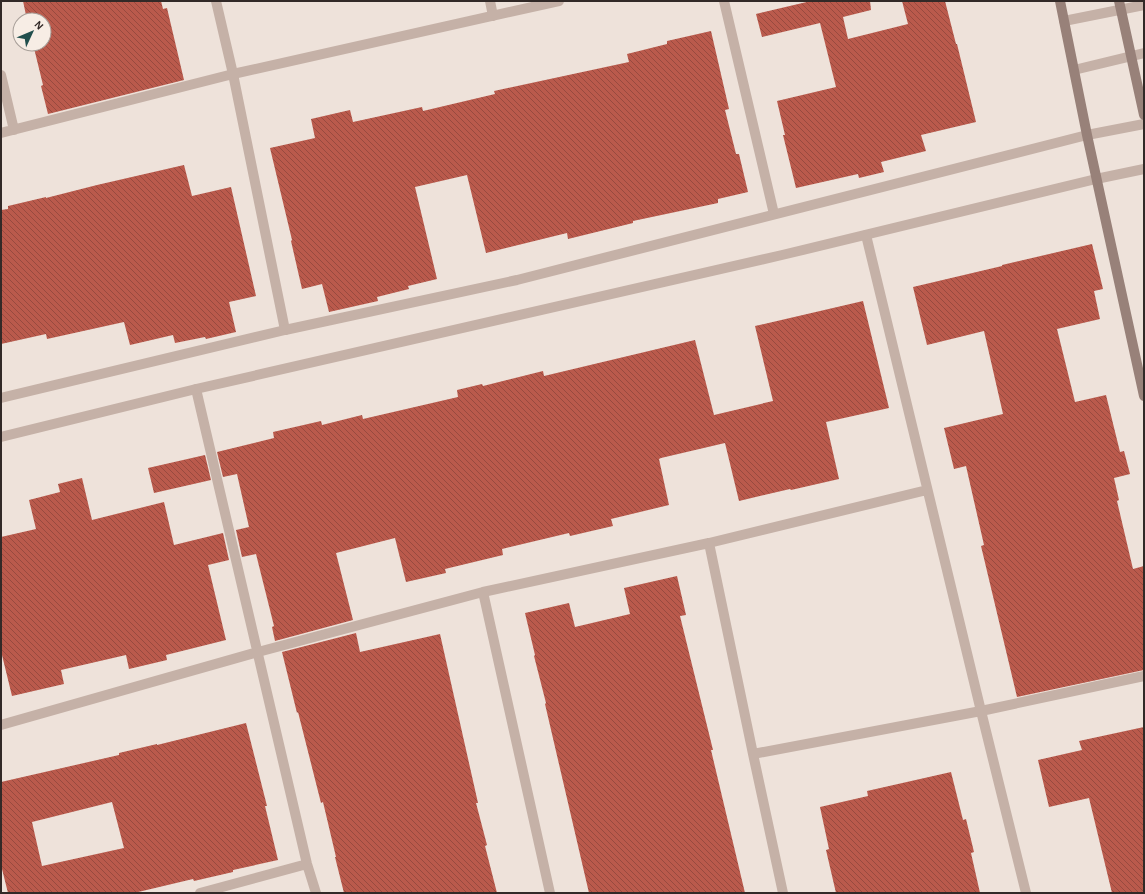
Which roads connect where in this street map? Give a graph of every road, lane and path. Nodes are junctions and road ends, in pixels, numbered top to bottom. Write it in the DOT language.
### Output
graph roads {
  1 [pos="216,1"];
  2 [pos="490,1"];
  3 [pos="559,1"];
  4 [pos="724,1"];
  5 [pos="1060,1"];
  6 [pos="1144,5"];
  7 [pos="1120,6"];
  8 [pos="493,16"];
  9 [pos="1064,21"];
  10 [pos="1144,53"];
  11 [pos="1131,56"];
  12 [pos="1074,70"];
  13 [pos="234,74"];
  14 [pos="1,75"];
  15 [pos="1144,115"];
  16 [pos="1144,124"];
  17 [pos="14,130"];
  18 [pos="1,133"];
  19 [pos="1087,135"];
  20 [pos="1144,169"];
  21 [pos="1096,179"];
  22 [pos="774,214"];
  23 [pos="866,235"];
  24 [pos="285,330"];
  25 [pos="196,389"];
  26 [pos="1144,396"];
  27 [pos="1,398"];
  28 [pos="1,437"];
  29 [pos="927,490"];
  30 [pos="710,543"];
  31 [pos="483,592"];
  32 [pos="258,652"];
  33 [pos="1144,676"];
  34 [pos="980,712"];
  35 [pos="1,725"];
  36 [pos="753,754"];
  37 [pos="308,864"];
  38 [pos="200,893"];
  39 [pos="316,893"];
  40 [pos="550,893"];
  41 [pos="783,893"];
  42 [pos="1026,893"];
  1 -- 13 [label="street"];
  2 -- 8 [label="street"];
  3 -- 8 [label="street"];
  4 -- 22 [label="street"];
  5 -- 9 [label="main road"];
  6 -- 7 [label="street"];
  7 -- 9 [label="street"];
  7 -- 11 [label="main road"];
  8 -- 13 [label="street"];
  9 -- 12 [label="main road"];
  10 -- 11 [label="street"];
  11 -- 12 [label="street"];
  11 -- 15 [label="main road"];
  12 -- 19 [label="main road"];
  13 -- 17 [label="street"];
  13 -- 24 [label="street"];
  14 -- 17 [label="street"];
  16 -- 19 [label="street"];
  17 -- 18 [label="street"];
  19 -- 21 [label="main road"];
  19 -- 22 [label="street"];
  20 -- 21 [label="street"];
  21 -- 23 [label="street"];
  21 -- 26 [label="main road"];
  22 -- 24 [label="street"];
  23 -- 25 [label="street"];
  23 -- 29 [label="street"];
  24 -- 27 [label="street"];
  25 -- 28 [label="street"];
  25 -- 32 [label="street"];
  29 -- 30 [label="street"];
  29 -- 34 [label="street"];
  30 -- 31 [label="street"];
  30 -- 36 [label="street"];
  31 -- 32 [label="street"];
  31 -- 40 [label="street"];
  32 -- 35 [label="street"];
  32 -- 37 [label="street"];
  33 -- 34 [label="street"];
  34 -- 36 [label="street"];
  34 -- 42 [label="street"];
  36 -- 41 [label="street"];
  37 -- 38 [label="street"];
  37 -- 39 [label="street"];
}
